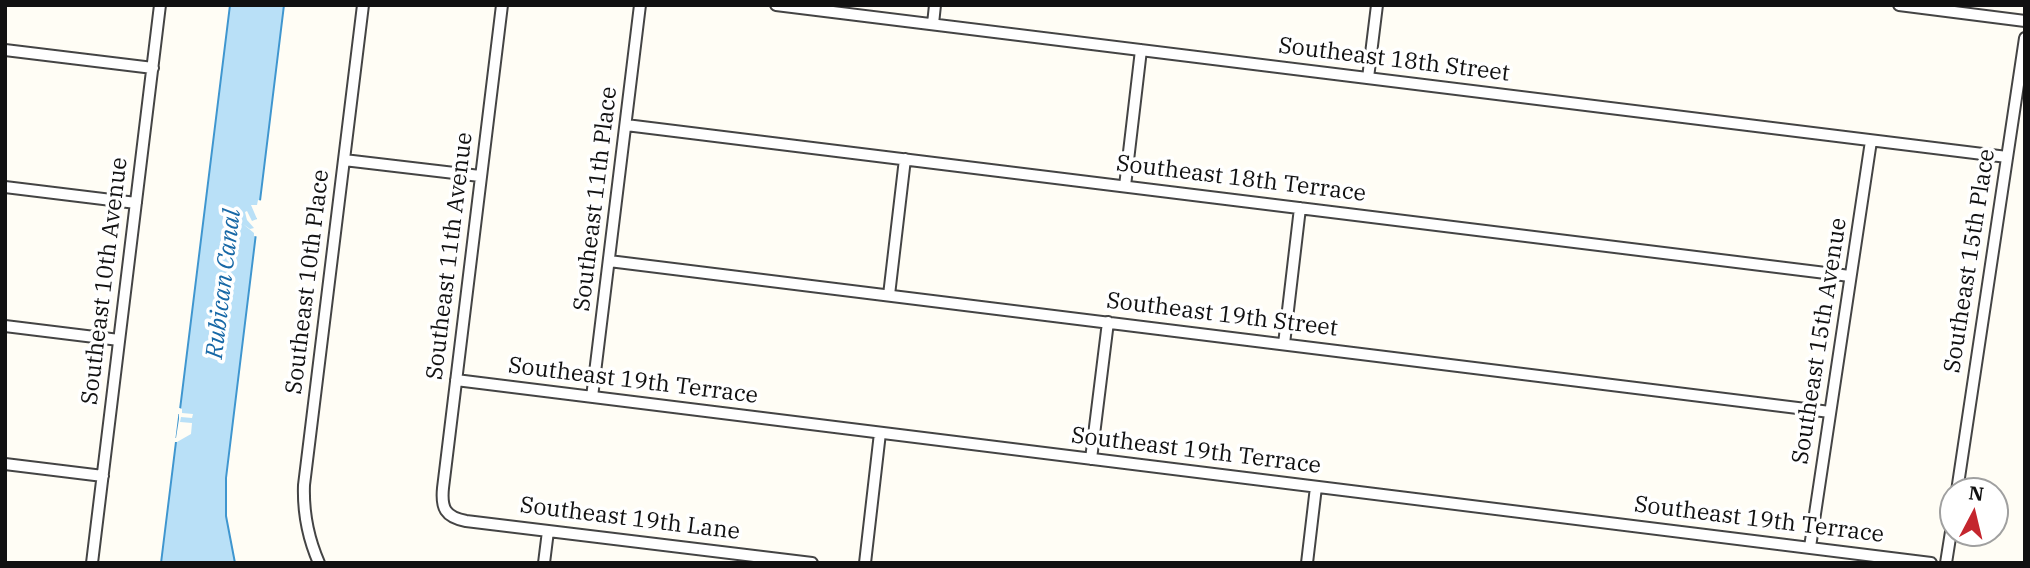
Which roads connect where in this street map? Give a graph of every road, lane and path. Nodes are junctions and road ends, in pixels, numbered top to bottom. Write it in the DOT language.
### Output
graph roads {
  1 [pos="160,5"];
  2 [pos="363,5"];
  3 [pos="502,5"];
  4 [pos="640,5"];
  5 [pos="776,5"];
  6 [pos="935,5"];
  7 [pos="1377,5"];
  8 [pos="1899,5"];
  9 [pos="2025,21"];
  10 [pos="933,24"];
  11 [pos="2025,38"];
  12 [pos="5,50"];
  13 [pos="1141,50"];
  14 [pos="153,68"];
  15 [pos="1368,78"];
  16 [pos="626,125"];
  17 [pos="1871,141"];
  18 [pos="2007,157"];
  19 [pos="905,159"];
  20 [pos="344,160"];
  21 [pos="481,176"];
  22 [pos="1125,186"];
  23 [pos="5,187"];
  24 [pos="136,203"];
  25 [pos="1300,208"];
  26 [pos="609,261"];
  27 [pos="1850,276"];
  28 [pos="889,295"];
  29 [pos="1108,322"];
  30 [pos="5,326"];
  31 [pos="119,340"];
  32 [pos="1284,344"];
  33 [pos="456,380"];
  34 [pos="592,397"];
  35 [pos="1830,412"];
  36 [pos="880,433"];
  37 [pos="1091,459"];
  38 [pos="5,464"];
  39 [pos="103,475"];
  40 [pos="1959,477"];
  41 [pos="1316,487"];
  42 [pos="446,511"];
  43 [pos="548,531"];
  44 [pos="1810,547"];
  45 [pos="92,563"];
  46 [pos="318,563"];
  47 [pos="544,563"];
  48 [pos="812,563"];
  49 [pos="865,563"];
  50 [pos="1307,563"];
  51 [pos="1931,563"];
  1 -- 14 [label="street, Southeast 10th Avenue"];
  2 -- 20 [label="street, Southeast 10th Place"];
  3 -- 21 [label="street, Southeast 11th Avenue"];
  4 -- 16 [label="street, Southeast 11th Place"];
  5 -- 10 [label="street, Southeast 18th Street"];
  6 -- 10 [label="street"];
  7 -- 15 [label="street"];
  8 -- 9 [label="street"];
  10 -- 13 [label="street, Southeast 18th Street"];
  11 -- 18 [label="street, Southeast 15th Place"];
  12 -- 14 [label="street"];
  13 -- 15 [label="street, Southeast 18th Street"];
  13 -- 22 [label="street"];
  14 -- 24 [label="street, Southeast 10th Avenue"];
  15 -- 17 [label="street, Southeast 18th Street"];
  16 -- 19 [label="street, Southeast 18th Terrace"];
  16 -- 26 [label="street, Southeast 11th Place"];
  17 -- 18 [label="street, Southeast 18th Street"];
  17 -- 27 [label="street, Southeast 15th Avenue"];
  18 -- 40 [label="street, Southeast 15th Place"];
  19 -- 22 [label="street, Southeast 18th Terrace"];
  19 -- 28 [label="street"];
  20 -- 21 [label="street"];
  20 -- 46 [label="street, Southeast 10th Place"];
  21 -- 33 [label="street, Southeast 11th Avenue"];
  22 -- 25 [label="street, Southeast 18th Terrace"];
  23 -- 24 [label="street"];
  24 -- 31 [label="street, Southeast 10th Avenue"];
  25 -- 27 [label="street, Southeast 18th Terrace"];
  25 -- 32 [label="street"];
  26 -- 28 [label="street, Southeast 19th Street"];
  26 -- 34 [label="street, Southeast 11th Place"];
  27 -- 35 [label="street, Southeast 15th Avenue"];
  28 -- 29 [label="street, Southeast 19th Street"];
  29 -- 32 [label="street, Southeast 19th Street"];
  29 -- 37 [label="street"];
  30 -- 31 [label="street"];
  31 -- 39 [label="street, Southeast 10th Avenue"];
  32 -- 35 [label="street, Southeast 19th Street"];
  33 -- 34 [label="street, Southeast 19th Terrace"];
  33 -- 42 [label="street, Southeast 11th Avenue"];
  34 -- 36 [label="street, Southeast 19th Terrace"];
  35 -- 44 [label="street, Southeast 15th Avenue"];
  36 -- 37 [label="street, Southeast 19th Terrace"];
  36 -- 49 [label="street"];
  37 -- 41 [label="street, Southeast 19th Terrace"];
  38 -- 39 [label="street"];
  39 -- 45 [label="street, Southeast 10th Avenue"];
  41 -- 44 [label="street, Southeast 19th Terrace"];
  41 -- 50 [label="street"];
  42 -- 43 [label="street, Southeast 19th Lane"];
  43 -- 47 [label="street"];
  43 -- 48 [label="street, Southeast 19th Lane"];
  44 -- 51 [label="street, Southeast 19th Terrace"];
}
